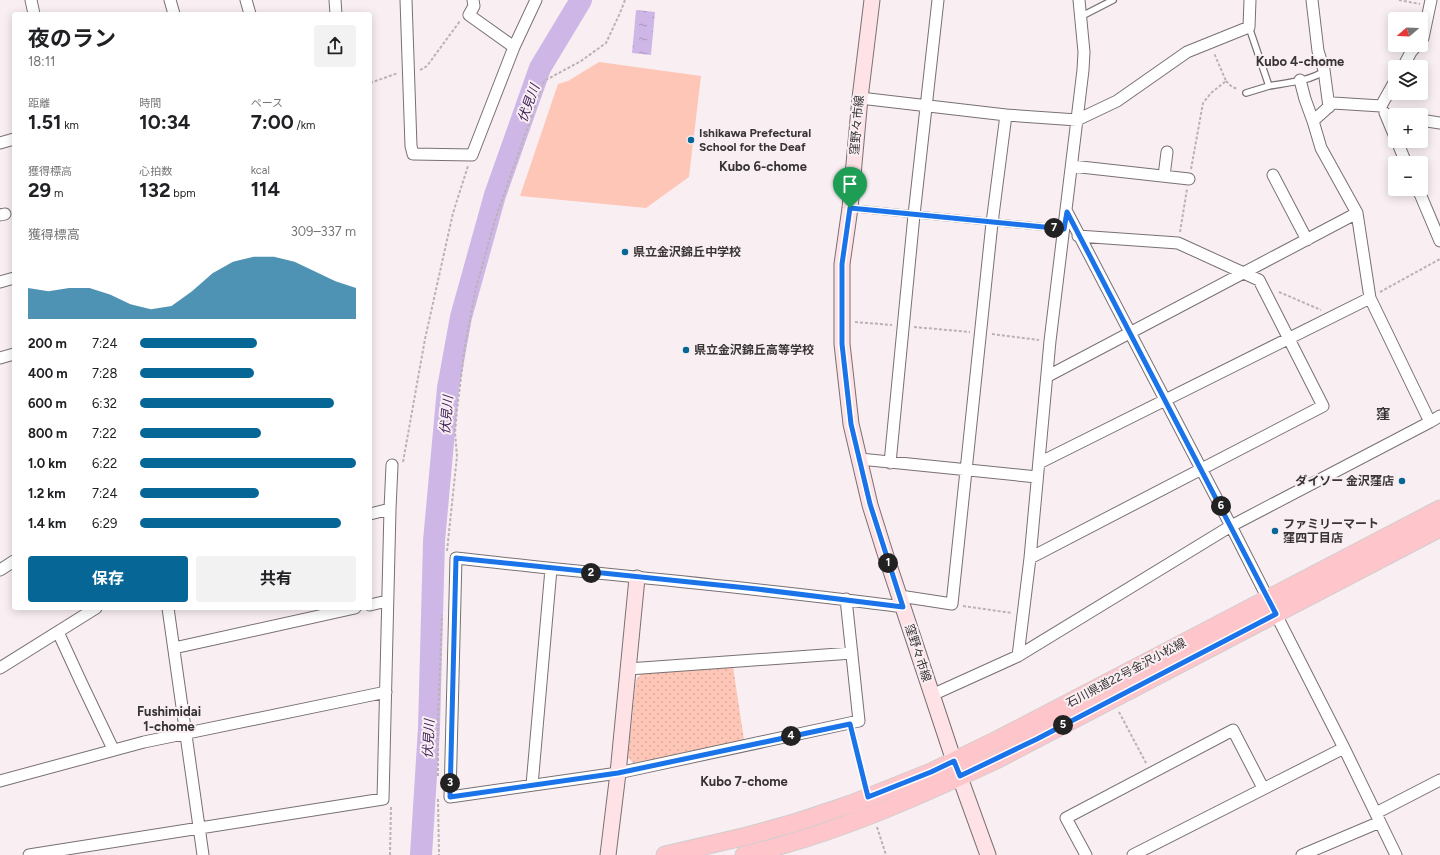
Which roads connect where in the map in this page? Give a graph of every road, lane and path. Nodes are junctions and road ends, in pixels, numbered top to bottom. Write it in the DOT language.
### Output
graph roads {
  1 [pos="31,0"];
  2 [pos="170,0"];
  3 [pos="246,0"];
  4 [pos="335,0"];
  5 [pos="406,0"];
  6 [pos="473,0"];
  7 [pos="536,0"];
  8 [pos="625,0"];
  9 [pos="872,0"];
  10 [pos="938,0"];
  11 [pos="1079,0"];
  12 [pos="1113,0"];
  13 [pos="1250,0"];
  14 [pos="1312,0"];
  15 [pos="1399,0"];
  16 [pos="1430,3"];
  17 [pos="34,12"];
  18 [pos="173,12"];
  19 [pos="249,12"];
  20 [pos="336,12"];
  21 [pos="1428,13"];
  22 [pos="469,15"];
  23 [pos="1080,17"];
  24 [pos="1249,27"];
  25 [pos="1209,43"];
  26 [pos="514,47"];
  27 [pos="409,70"];
  28 [pos="1324,70"];
  29 [pos="1300,80"];
  30 [pos="1226,81"];
  31 [pos="372,82"];
  32 [pos="1269,86"];
  33 [pos="1246,93"];
  34 [pos="1388,97"];
  35 [pos="860,98"];
  36 [pos="927,106"];
  37 [pos="1328,107"];
  38 [pos="1383,109"];
  39 [pos="1388,111"];
  40 [pos="1006,115"];
  41 [pos="1077,120"];
  42 [pos="1388,121"];
  43 [pos="1428,121"];
  44 [pos="1314,122"];
  45 [pos="1440,123"];
  46 [pos="12,140"];
  47 [pos="0,143"];
  48 [pos="1167,152"];
  49 [pos="472,155"];
  50 [pos="1072,166"];
  51 [pos="1273,175"];
  52 [pos="1164,176"];
  53 [pos="1189,179"];
  54 [pos="1421,196"];
  55 [pos="850,208"];
  56 [pos="1067,212"];
  57 [pos="1357,213"];
  58 [pos="914,215"];
  59 [pos="992,223"];
  60 [pos="1064,229"];
  61 [pos="1078,236"];
  62 [pos="1307,240"];
  63 [pos="1440,241"];
  64 [pos="1178,243"];
  65 [pos="1440,259"];
  66 [pos="1245,272"];
  67 [pos="12,279"];
  68 [pos="0,282"];
  69 [pos="1263,285"];
  70 [pos="1370,298"];
  71 [pos="1335,315"];
  72 [pos="842,321"];
  73 [pos="904,326"];
  74 [pos="1130,333"];
  75 [pos="1289,338"];
  76 [pos="12,355"];
  77 [pos="0,358"];
  78 [pos="1048,376"];
  79 [pos="1165,400"];
  80 [pos="1440,416"];
  81 [pos="1430,422"];
  82 [pos="860,459"];
  83 [pos="890,463"];
  84 [pos="1039,463"];
  85 [pos="397,467"];
  86 [pos="966,469"];
  87 [pos="1201,469"];
  88 [pos="1037,477"];
  89 [pos="390,509"];
  90 [pos="1440,509"];
  91 [pos="372,514"];
  92 [pos="1231,526"];
  93 [pos="1440,528"];
  94 [pos="447,554"];
  95 [pos="1030,558"];
  96 [pos="12,562"];
  97 [pos="551,569"];
  98 [pos="0,570"];
  99 [pos="637,578"];
  100 [pos="846,599"];
  101 [pos="1268,599"];
  102 [pos="387,601"];
  103 [pos="901,602"];
  104 [pos="952,604"];
  105 [pos="372,605"];
  106 [pos="93,610"];
  107 [pos="168,610"];
  108 [pos="346,610"];
  109 [pos="442,613"];
  110 [pos="1276,614"];
  111 [pos="1023,615"];
  112 [pos="58,632"];
  113 [pos="174,648"];
  114 [pos="852,653"];
  115 [pos="1018,656"];
  116 [pos="0,668"];
  117 [pos="628,669"];
  118 [pos="386,692"];
  119 [pos="932,695"];
  120 [pos="1112,699"];
  121 [pos="850,724"];
  122 [pos="186,734"];
  123 [pos="1344,748"];
  124 [pos="113,750"];
  125 [pos="957,769"];
  126 [pos="618,773"];
  127 [pos="1151,773"];
  128 [pos="1440,780"];
  129 [pos="0,781"];
  130 [pos="438,783"];
  131 [pos="532,785"];
  132 [pos="1263,788"];
  133 [pos="868,797"];
  134 [pos="438,799"];
  135 [pos="392,801"];
  136 [pos="873,814"];
  137 [pos="1378,818"];
  138 [pos="199,828"];
  139 [pos="1328,850"];
  140 [pos="29,855"];
  141 [pos="203,855"];
  142 [pos="390,855"];
  143 [pos="438,855"];
  144 [pos="608,855"];
  145 [pos="665,855"];
  146 [pos="744,855"];
  147 [pos="886,855"];
  148 [pos="988,855"];
  149 [pos="1086,855"];
  150 [pos="1133,855"];
  151 [pos="1302,855"];
  152 [pos="1396,855"];
  1 -- 17 [label="street"];
  2 -- 18 [label="street"];
  3 -- 19 [label="street"];
  4 -- 20 [label="street"];
  5 -- 27 [label="street"];
  6 -- 22 [label="street"];
  7 -- 26 [label="street"];
  8 -- 94 [label="path"];
  9 -- 35 [label="main road, 窪野々市線"];
  10 -- 36 [label="street"];
  11 -- 23 [label="street"];
  12 -- 23 [label="lane"];
  13 -- 24 [label="street"];
  14 -- 28 [label="street"];
  15 -- 16 [label="path"];
  16 -- 21 [label="street"];
  22 -- 26 [label="street"];
  22 -- 27 [label="path"];
  23 -- 41 [label="street"];
  24 -- 25 [label="street"];
  24 -- 32 [label="lane"];
  25 -- 30 [label="path"];
  25 -- 41 [label="street"];
  26 -- 49 [label="street"];
  27 -- 31 [label="path"];
  27 -- 49 [label="street"];
  28 -- 29 [label="lane"];
  28 -- 37 [label="street"];
  29 -- 32 [label="lane"];
  29 -- 44 [label="street"];
  30 -- 33 [label="path"];
  30 -- 53 [label="path"];
  32 -- 33 [label="lane"];
  34 -- 38 [label="street"];
  35 -- 36 [label="street"];
  35 -- 55 [label="main road, 窪野々市線"];
  36 -- 40 [label="street"];
  36 -- 58 [label="street"];
  37 -- 38 [label="street"];
  37 -- 44 [label="street"];
  38 -- 39 [label="street"];
  38 -- 42 [label="street"];
  40 -- 41 [label="street"];
  40 -- 59 [label="street"];
  41 -- 50 [label="street"];
  43 -- 45 [label="street"];
  44 -- 57 [label="street"];
  46 -- 47 [label="street"];
  48 -- 52 [label="street"];
  49 -- 85 [label="path"];
  50 -- 52 [label="street"];
  50 -- 56 [label="street"];
  51 -- 62 [label="street"];
  52 -- 53 [label="street"];
  53 -- 64 [label="path"];
  54 -- 63 [label="street"];
  55 -- 58 [label="lane"];
  55 -- 72 [label="main road, 窪野々市線"];
  56 -- 60 [label="street"];
  56 -- 61 [label="street"];
  57 -- 62 [label="street"];
  57 -- 70 [label="street"];
  58 -- 59 [label="lane"];
  58 -- 73 [label="street"];
  59 -- 60 [label="lane"];
  59 -- 86 [label="street"];
  60 -- 78 [label="street"];
  61 -- 64 [label="street"];
  61 -- 74 [label="street"];
  62 -- 66 [label="street"];
  64 -- 66 [label="street"];
  65 -- 70 [label="path"];
  66 -- 69 [label="street"];
  66 -- 74 [label="street"];
  67 -- 68 [label="street"];
  69 -- 71 [label="path"];
  69 -- 75 [label="street"];
  70 -- 71 [label="street"];
  70 -- 81 [label="street"];
  71 -- 75 [label="street"];
  72 -- 73 [label="path"];
  72 -- 82 [label="main road, 窪野々市線"];
  73 -- 83 [label="street"];
  74 -- 78 [label="street"];
  74 -- 79 [label="street"];
  75 -- 79 [label="street"];
  75 -- 87 [label="street"];
  76 -- 77 [label="street"];
  78 -- 84 [label="street"];
  79 -- 84 [label="street"];
  79 -- 87 [label="street"];
  80 -- 81 [label="street"];
  81 -- 92 [label="street"];
  82 -- 83 [label="street"];
  82 -- 103 [label="main road, 窪野々市線"];
  83 -- 86 [label="street"];
  84 -- 88 [label="street"];
  85 -- 89 [label="street"];
  86 -- 88 [label="street"];
  86 -- 104 [label="street"];
  87 -- 92 [label="street"];
  87 -- 95 [label="street"];
  88 -- 95 [label="street"];
  89 -- 91 [label="street"];
  89 -- 102 [label="street"];
  90 -- 101 [label="main road, 石川県道22号金沢小松線"];
  92 -- 101 [label="street"];
  92 -- 115 [label="street"];
  93 -- 110 [label="main road, 石川県道22号金沢小松線"];
  95 -- 111 [label="street"];
  96 -- 98 [label="street"];
  97 -- 99 [label="street"];
  97 -- 131 [label="street"];
  97 -- 131 [label="street"];
  99 -- 100 [label="street"];
  99 -- 117 [label="main road"];
  100 -- 103 [label="street"];
  100 -- 114 [label="street"];
  101 -- 110 [label="street"];
  101 -- 125 [label="main road, 石川県道22号金沢小松線"];
  102 -- 105 [label="street"];
  102 -- 118 [label="street"];
  103 -- 104 [label="street"];
  103 -- 119 [label="main road, 窪野々市線"];
  104 -- 111 [label="path"];
  106 -- 112 [label="street"];
  107 -- 113 [label="street"];
  108 -- 113 [label="street"];
  109 -- 130 [label="path"];
  110 -- 120 [label="main road, 石川県道22号金沢小松線"];
  110 -- 123 [label="street"];
  111 -- 115 [label="street"];
  112 -- 116 [label="street"];
  112 -- 124 [label="street"];
  113 -- 122 [label="street"];
  114 -- 117 [label="street"];
  114 -- 121 [label="street"];
  115 -- 119 [label="street"];
  117 -- 126 [label="main road"];
  118 -- 122 [label="street"];
  118 -- 138 [label="street"];
  119 -- 125 [label="main road, 窪野々市線"];
  120 -- 125 [label="main road, 石川県道22号金沢小松線"];
  120 -- 127 [label="path"];
  121 -- 126 [label="street"];
  121 -- 133 [label="path"];
  122 -- 124 [label="street"];
  122 -- 138 [label="street"];
  123 -- 132 [label="street"];
  123 -- 137 [label="street"];
  124 -- 129 [label="street"];
  125 -- 133 [label="main road, 石川県道22号金沢小松線"];
  125 -- 136 [label="main road, 石川県道22号金沢小松線"];
  125 -- 148 [label="main road, 窪野々市線"];
  126 -- 131 [label="street"];
  126 -- 144 [label="main road"];
  127 -- 132 [label="street"];
  127 -- 149 [label="street"];
  128 -- 137 [label="street"];
  132 -- 150 [label="street"];
  133 -- 145 [label="main road, 石川県道22号金沢小松線"];
  134 -- 143 [label="path"];
  135 -- 142 [label="path"];
  136 -- 146 [label="main road, 石川県道22号金沢小松線"];
  136 -- 147 [label="path"];
  137 -- 139 [label="street"];
  137 -- 152 [label="street"];
  138 -- 140 [label="street"];
  138 -- 141 [label="street"];
  139 -- 151 [label="street"];
}
